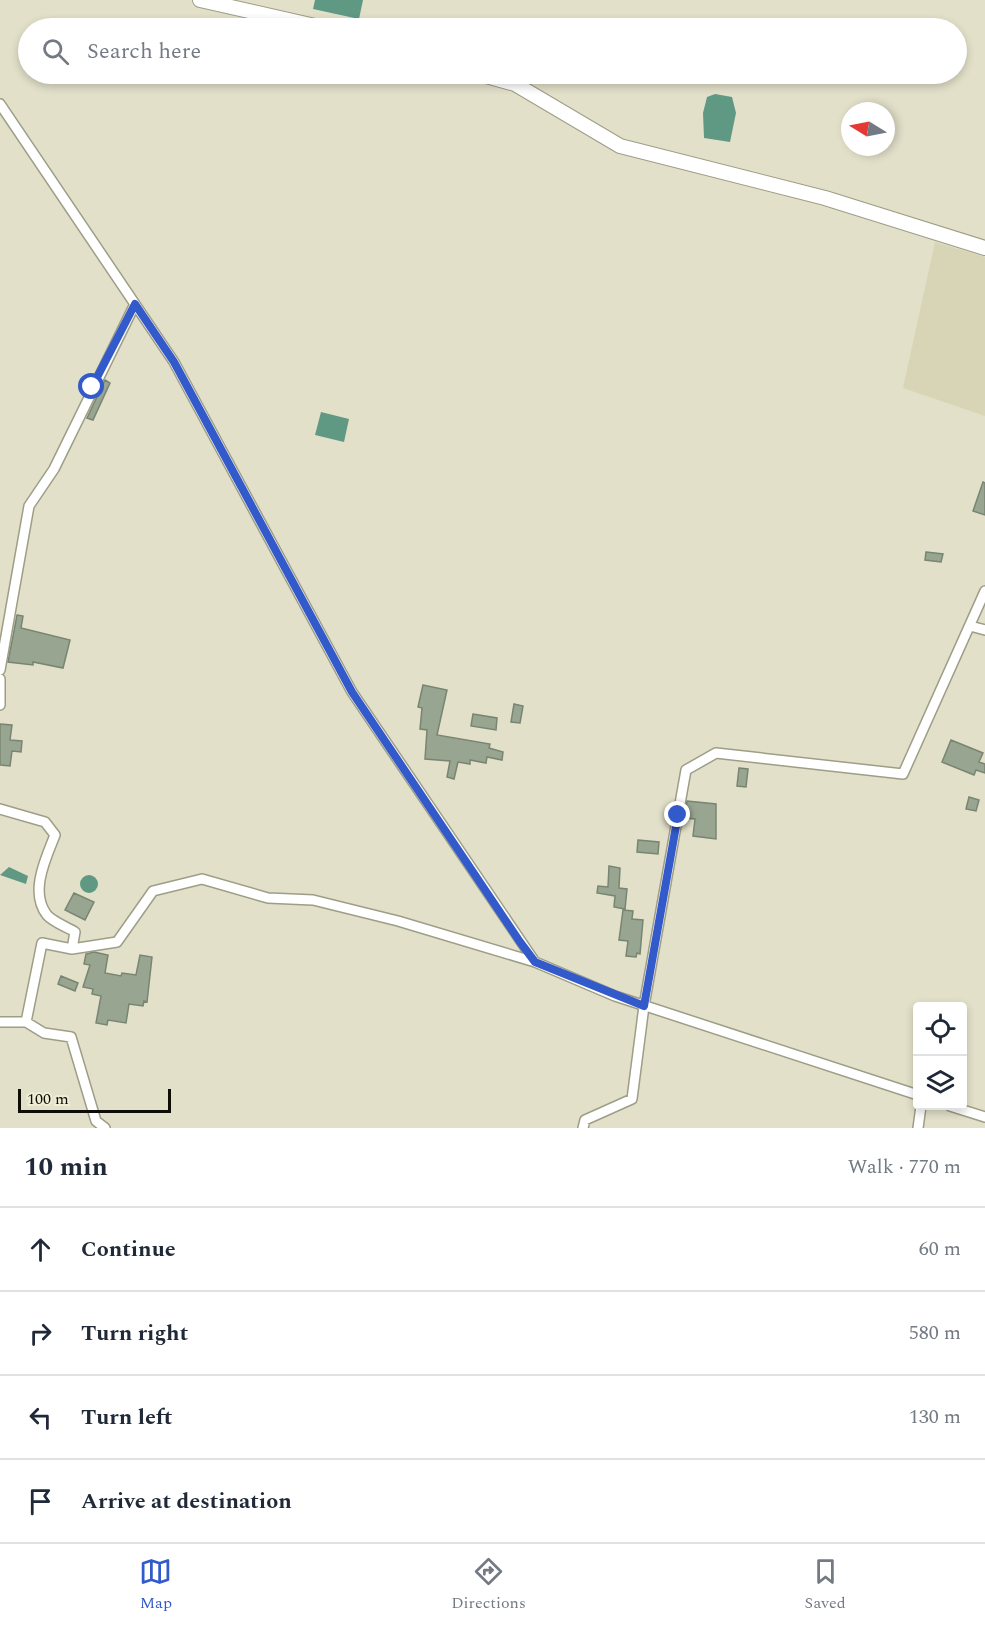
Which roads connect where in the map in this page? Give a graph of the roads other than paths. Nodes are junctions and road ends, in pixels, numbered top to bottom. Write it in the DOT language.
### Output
graph roads {
  1 [pos="200,0"];
  2 [pos="280,18"];
  3 [pos="515,84"];
  4 [pos="0,104"];
  5 [pos="985,248"];
  6 [pos="135,304"];
  7 [pos="985,591"];
  8 [pos="970,626"];
  9 [pos="985,630"];
  10 [pos="0,670"];
  11 [pos="0,678"];
  12 [pos="0,705"];
  13 [pos="0,809"];
  14 [pos="72,949"];
  15 [pos="535,962"];
  16 [pos="644,1006"];
  17 [pos="0,1022"];
  18 [pos="26,1022"];
  19 [pos="913,1093"];
  20 [pos="920,1110"];
  21 [pos="963,1110"];
  22 [pos="985,1117"];
  23 [pos="105,1128"];
  24 [pos="583,1128"];
  25 [pos="918,1128"];
  1 -- 2 [label="main road"];
  3 -- 5 [label="main road"];
  4 -- 6 [label="street"];
  6 -- 10 [label="street"];
  6 -- 15 [label="street"];
  7 -- 8 [label="street"];
  8 -- 9 [label="street"];
  8 -- 16 [label="street"];
  11 -- 12 [label="street"];
  13 -- 14 [label="street"];
  14 -- 15 [label="street"];
  14 -- 18 [label="street"];
  15 -- 16 [label="street"];
  16 -- 19 [label="street"];
  16 -- 24 [label="street"];
  17 -- 18 [label="street"];
  18 -- 23 [label="street"];
  20 -- 25 [label="street"];
  21 -- 22 [label="street"];
}
